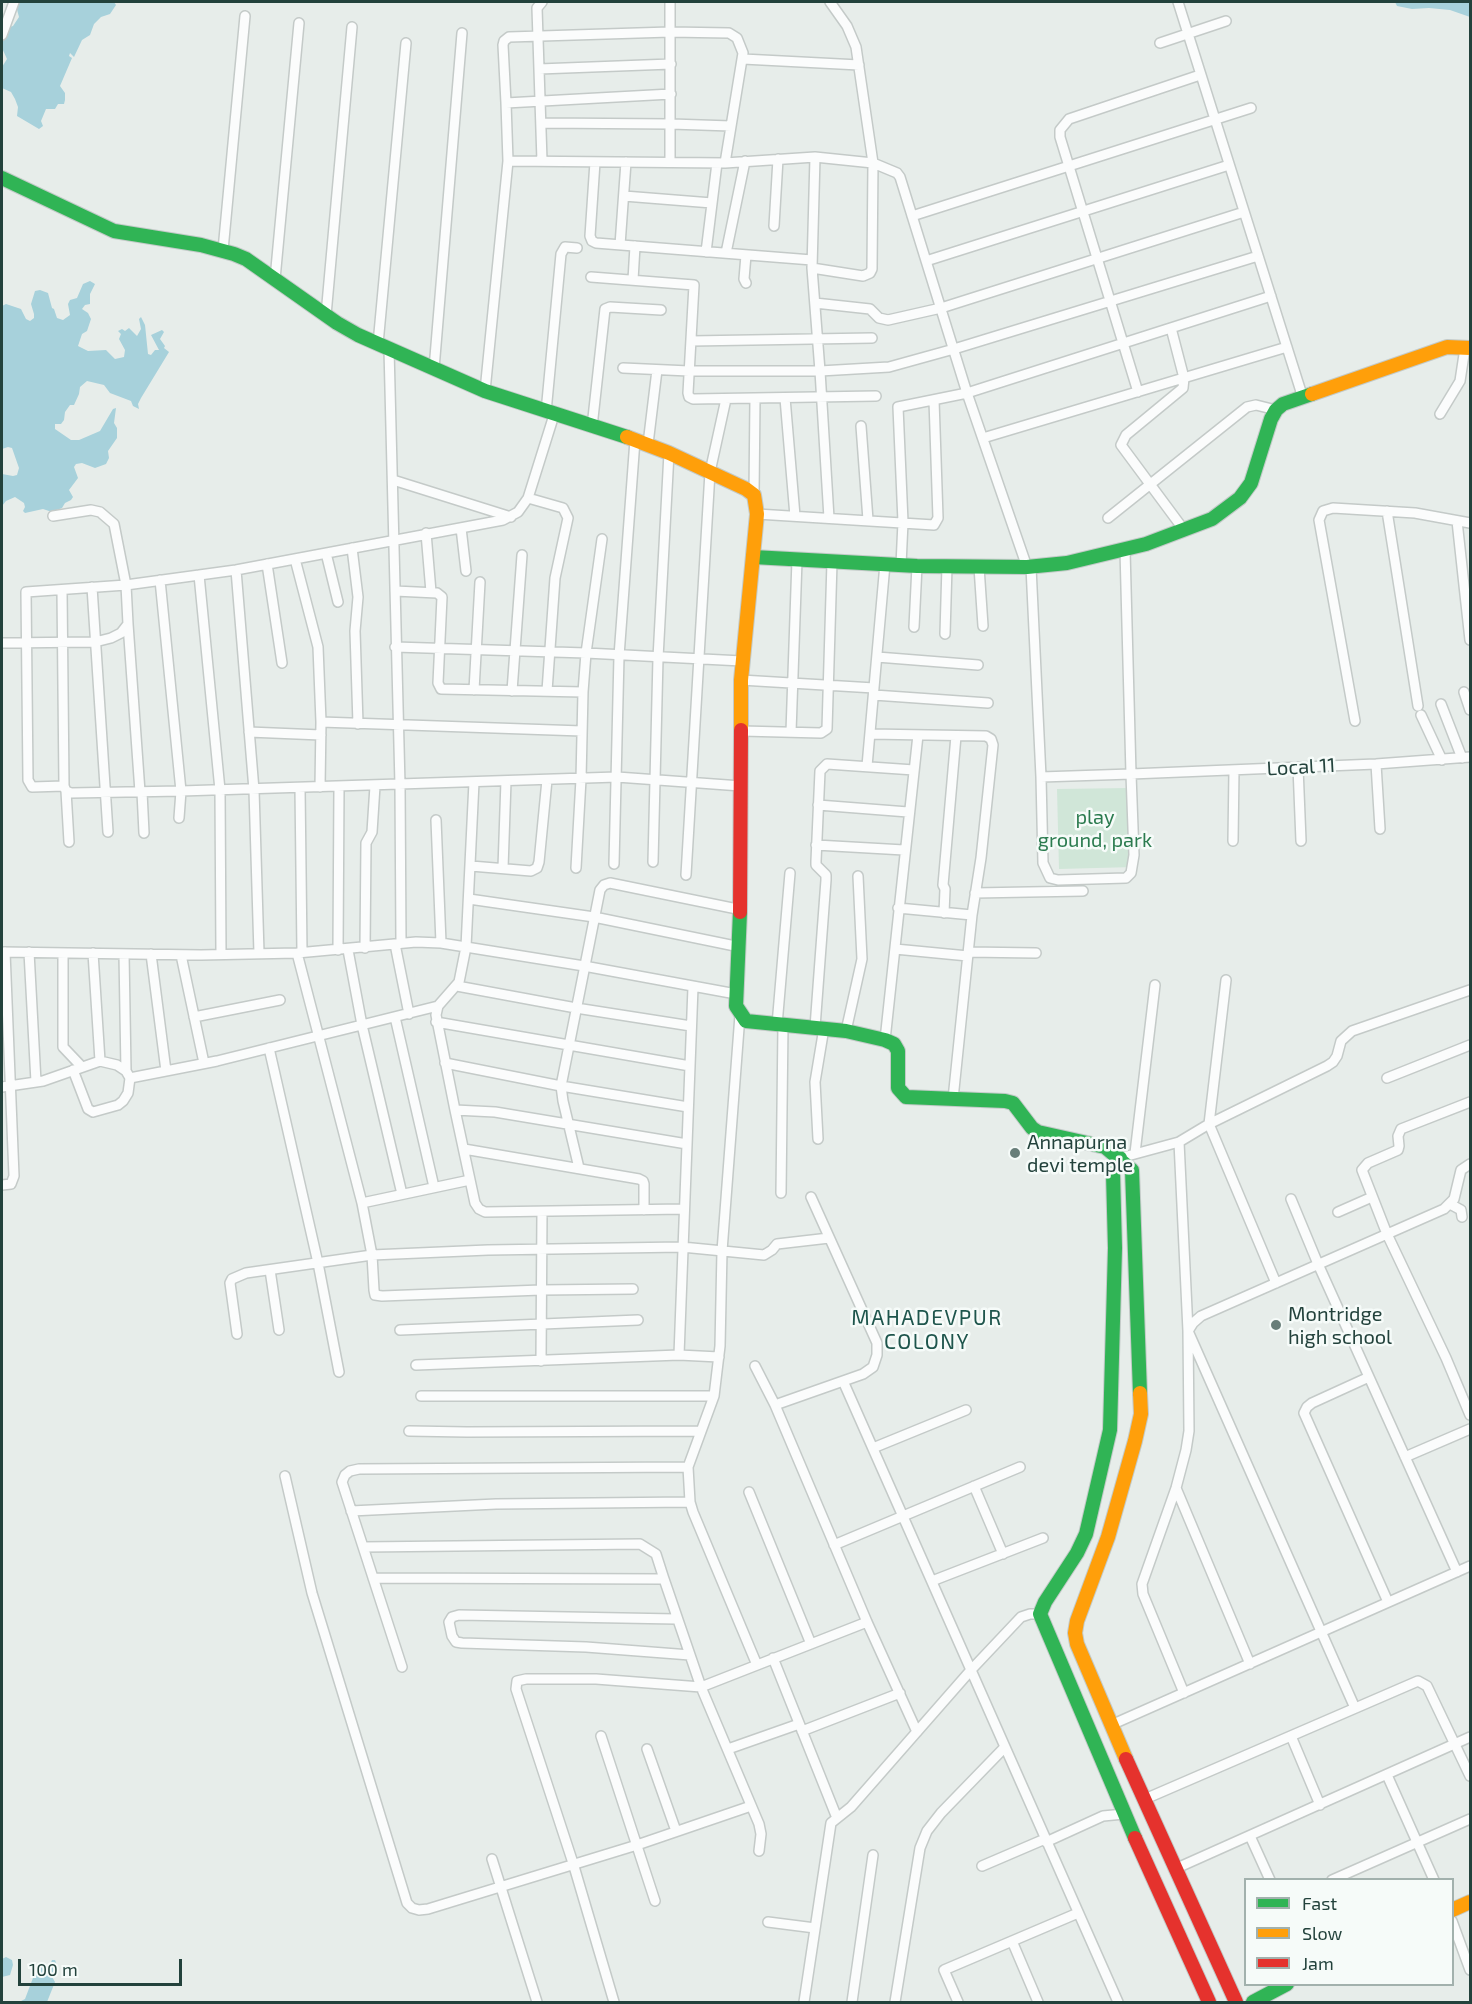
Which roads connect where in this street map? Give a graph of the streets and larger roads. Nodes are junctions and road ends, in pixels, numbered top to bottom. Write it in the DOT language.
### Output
graph roads {
  1 [pos="14,2"];
  2 [pos="542,2"];
  3 [pos="670,2"];
  4 [pos="830,2"];
  5 [pos="1178,2"];
  6 [pos="244,16"];
  7 [pos="1226,21"];
  8 [pos="299,23"];
  9 [pos="352,27"];
  10 [pos="670,32"];
  11 [pos="462,33"];
  12 [pos="2,34"];
  13 [pos="538,35"];
  14 [pos="1188,35"];
  15 [pos="406,43"];
  16 [pos="1160,43"];
  17 [pos="743,59"];
  18 [pos="670,64"];
  19 [pos="858,65"];
  20 [pos="539,69"];
  21 [pos="1200,75"];
  22 [pos="670,93"];
  23 [pos="540,100"];
  24 [pos="506,103"];
  25 [pos="1251,108"];
  26 [pos="1215,120"];
  27 [pos="541,123"];
  28 [pos="670,123"];
  29 [pos="731,126"];
  30 [pos="816,157"];
  31 [pos="778,159"];
  32 [pos="508,161"];
  33 [pos="542,161"];
  34 [pos="746,161"];
  35 [pos="594,162"];
  36 [pos="626,162"];
  37 [pos="670,162"];
  38 [pos="721,163"];
  39 [pos="873,163"];
  40 [pos="1229,165"];
  41 [pos="1068,166"];
  42 [pos="2,178"];
  43 [pos="624,196"];
  44 [pos="712,203"];
  45 [pos="1082,212"];
  46 [pos="1244,212"];
  47 [pos="912,216"];
  48 [pos="774,226"];
  49 [pos="620,245"];
  50 [pos="635,246"];
  51 [pos="577,248"];
  52 [pos="223,250"];
  53 [pos="706,252"];
  54 [pos="726,253"];
  55 [pos="746,255"];
  56 [pos="1258,256"];
  57 [pos="1097,259"];
  58 [pos="926,261"];
  59 [pos="812,264"];
  60 [pos="591,277"];
  61 [pos="275,279"];
  62 [pos="633,280"];
  63 [pos="746,283"];
  64 [pos="1271,296"];
  65 [pos="1110,302"];
  66 [pos="815,303"];
  67 [pos="941,308"];
  68 [pos="661,310"];
  69 [pos="326,315"];
  70 [pos="1171,328"];
  71 [pos="872,338"];
  72 [pos="818,339"];
  73 [pos="691,341"];
  74 [pos="1123,343"];
  75 [pos="384,347"];
  76 [pos="1287,347"];
  77 [pos="1468,348"];
  78 [pos="954,350"];
  79 [pos="623,368"];
  80 [pos="434,369"];
  81 [pos="657,370"];
  82 [pos="689,371"];
  83 [pos="820,371"];
  84 [pos="1184,378"];
  85 [pos="485,391"];
  86 [pos="1138,392"];
  87 [pos="967,393"];
  88 [pos="876,396"];
  89 [pos="822,397"];
  90 [pos="755,398"];
  91 [pos="785,398"];
  92 [pos="1303,398"];
  93 [pos="726,399"];
  94 [pos="934,400"];
  95 [pos="1276,410"];
  96 [pos="550,413"];
  97 [pos="1440,414"];
  98 [pos="861,426"];
  99 [pos="592,427"];
  100 [pos="982,438"];
  101 [pos="642,442"];
  102 [pos="669,453"];
  103 [pos="710,472"];
  104 [pos="393,480"];
  105 [pos="1151,485"];
  106 [pos="754,495"];
  107 [pos="528,498"];
  108 [pos="1387,511"];
  109 [pos="757,514"];
  110 [pos="53,516"];
  111 [pos="795,516"];
  112 [pos="512,517"];
  113 [pos="829,518"];
  114 [pos="1108,518"];
  115 [pos="868,520"];
  116 [pos="1457,521"];
  117 [pos="903,522"];
  118 [pos="1470,523"];
  119 [pos="461,528"];
  120 [pos="1184,530"];
  121 [pos="426,533"];
  122 [pos="395,539"];
  123 [pos="602,539"];
  124 [pos="352,548"];
  125 [pos="1125,550"];
  126 [pos="326,553"];
  127 [pos="522,555"];
  128 [pos="753,557"];
  129 [pos="296,559"];
  130 [pos="797,560"];
  131 [pos="832,562"];
  132 [pos="267,564"];
  133 [pos="885,564"];
  134 [pos="901,565"];
  135 [pos="917,566"];
  136 [pos="947,566"];
  137 [pos="980,567"];
  138 [pos="1029,567"];
  139 [pos="236,570"];
  140 [pos="466,571"];
  141 [pos="199,575"];
  142 [pos="160,580"];
  143 [pos="480,582"];
  144 [pos="126,585"];
  145 [pos="92,588"];
  146 [pos="62,590"];
  147 [pos="395,591"];
  148 [pos="431,592"];
  149 [pos="338,602"];
  150 [pos="128,624"];
  151 [pos="983,626"];
  152 [pos="914,627"];
  153 [pos="945,634"];
  154 [pos="1470,640"];
  155 [pos="95,642"];
  156 [pos="2,643"];
  157 [pos="27,643"];
  158 [pos="63,643"];
  159 [pos="395,647"];
  160 [pos="439,648"];
  161 [pos="476,649"];
  162 [pos="515,651"];
  163 [pos="548,652"];
  164 [pos="586,653"];
  165 [pos="619,656"];
  166 [pos="877,657"];
  167 [pos="658,658"];
  168 [pos="699,659"];
  169 [pos="742,661"];
  170 [pos="282,663"];
  171 [pos="978,665"];
  172 [pos="741,680"];
  173 [pos="793,683"];
  174 [pos="828,685"];
  175 [pos="474,690"];
  176 [pos="512,691"];
  177 [pos="547,691"];
  178 [pos="874,691"];
  179 [pos="583,692"];
  180 [pos="1464,692"];
  181 [pos="988,703"];
  182 [pos="1441,704"];
  183 [pos="1470,710"];
  184 [pos="1355,721"];
  185 [pos="321,722"];
  186 [pos="358,724"];
  187 [pos="398,725"];
  188 [pos="582,731"];
  189 [pos="742,731"];
  190 [pos="249,732"];
  191 [pos="791,732"];
  192 [pos="870,734"];
  193 [pos="321,735"];
  194 [pos="918,735"];
  195 [pos="956,735"];
  196 [pos="1466,758"];
  197 [pos="1442,760"];
  198 [pos="1376,764"];
  199 [pos="867,766"];
  200 [pos="1298,767"];
  201 [pos="914,770"];
  202 [pos="1234,770"];
  203 [pos="1131,774"];
  204 [pos="616,777"];
  205 [pos="1041,777"];
  206 [pos="581,779"];
  207 [pos="657,779"];
  208 [pos="547,780"];
  209 [pos="506,781"];
  210 [pos="474,782"];
  211 [pos="692,783"];
  212 [pos="400,785"];
  213 [pos="375,786"];
  214 [pos="741,786"];
  215 [pos="339,787"];
  216 [pos="300,788"];
  217 [pos="320,788"];
  218 [pos="65,789"];
  219 [pos="220,790"];
  220 [pos="254,790"];
  221 [pos="181,791"];
  222 [pos="105,792"];
  223 [pos="141,792"];
  224 [pos="818,805"];
  225 [pos="908,812"];
  226 [pos="179,818"];
  227 [pos="436,820"];
  228 [pos="1380,830"];
  229 [pos="108,832"];
  230 [pos="144,833"];
  231 [pos="1233,841"];
  232 [pos="1301,841"];
  233 [pos="69,842"];
  234 [pos="816,845"];
  235 [pos="904,850"];
  236 [pos="653,861"];
  237 [pos="614,864"];
  238 [pos="471,866"];
  239 [pos="503,868"];
  240 [pos="576,868"];
  241 [pos="790,873"];
  242 [pos="686,875"];
  243 [pos="858,876"];
  244 [pos="1083,891"];
  245 [pos="975,893"];
  246 [pos="470,899"];
  247 [pos="898,908"];
  248 [pos="742,909"];
  249 [pos="944,913"];
  250 [pos="972,915"];
  251 [pos="594,917"];
  252 [pos="398,944"];
  253 [pos="441,944"];
  254 [pos="466,947"];
  255 [pos="740,947"];
  256 [pos="365,948"];
  257 [pos="895,949"];
  258 [pos="343,950"];
  259 [pos="3,952"];
  260 [pos="29,952"];
  261 [pos="63,953"];
  262 [pos="93,953"];
  263 [pos="259,953"];
  264 [pos="299,953"];
  265 [pos="1036,953"];
  266 [pos="124,954"];
  267 [pos="151,954"];
  268 [pos="220,954"];
  269 [pos="968,954"];
  270 [pos="181,955"];
  271 [pos="584,966"];
  272 [pos="1227,980"];
  273 [pos="1155,985"];
  274 [pos="457,986"];
  275 [pos="693,987"];
  276 [pos="1470,990"];
  277 [pos="736,994"];
  278 [pos="280,1000"];
  279 [pos="438,1006"];
  280 [pos="576,1008"];
  281 [pos="409,1014"];
  282 [pos="740,1015"];
  283 [pos="194,1017"];
  284 [pos="395,1017"];
  285 [pos="436,1022"];
  286 [pos="362,1025"];
  287 [pos="780,1025"];
  288 [pos="691,1026"];
  289 [pos="820,1027"];
  290 [pos="846,1031"];
  291 [pos="319,1036"];
  292 [pos="885,1040"];
  293 [pos="569,1045"];
  294 [pos="1470,1045"];
  295 [pos="269,1048"];
  296 [pos="100,1061"];
  297 [pos="204,1063"];
  298 [pos="445,1063"];
  299 [pos="690,1065"];
  300 [pos="77,1069"];
  301 [pos="166,1071"];
  302 [pos="128,1075"];
  303 [pos="1387,1078"];
  304 [pos="36,1082"];
  305 [pos="5,1086"];
  306 [pos="561,1086"];
  307 [pos="953,1100"];
  308 [pos="1470,1102"];
  309 [pos="688,1107"];
  310 [pos="455,1110"];
  311 [pos="568,1124"];
  312 [pos="1209,1124"];
  313 [pos="818,1139"];
  314 [pos="1179,1142"];
  315 [pos="687,1144"];
  316 [pos="464,1149"];
  317 [pos="1135,1153"];
  318 [pos="1120,1158"];
  319 [pos="1470,1164"];
  320 [pos="579,1168"];
  321 [pos="470,1180"];
  322 [pos="2,1185"];
  323 [pos="434,1187"];
  324 [pos="781,1193"];
  325 [pos="402,1194"];
  326 [pos="811,1197"];
  327 [pos="1372,1197"];
  328 [pos="1291,1199"];
  329 [pos="362,1203"];
  330 [pos="1450,1204"];
  331 [pos="684,1209"];
  332 [pos="644,1210"];
  333 [pos="542,1212"];
  334 [pos="1338,1212"];
  335 [pos="1462,1217"];
  336 [pos="1387,1234"];
  337 [pos="829,1238"];
  338 [pos="682,1247"];
  339 [pos="542,1249"];
  340 [pos="722,1251"];
  341 [pos="372,1255"];
  342 [pos="318,1263"];
  343 [pos="1318,1264"];
  344 [pos="270,1270"];
  345 [pos="1276,1283"];
  346 [pos="633,1289"];
  347 [pos="541,1290"];
  348 [pos="638,1320"];
  349 [pos="540,1324"];
  350 [pos="279,1330"];
  351 [pos="400,1330"];
  352 [pos="1188,1331"];
  353 [pos="237,1334"];
  354 [pos="679,1355"];
  355 [pos="719,1357"];
  356 [pos="541,1361"];
  357 [pos="416,1365"];
  358 [pos="755,1366"];
  359 [pos="339,1372"];
  360 [pos="1369,1377"];
  361 [pos="843,1382"];
  362 [pos="421,1396"];
  363 [pos="714,1396"];
  364 [pos="775,1405"];
  365 [pos="966,1410"];
  366 [pos="1470,1415"];
  367 [pos="1470,1429"];
  368 [pos="409,1431"];
  369 [pos="701,1431"];
  370 [pos="873,1448"];
  371 [pos="1405,1457"];
  372 [pos="688,1467"];
  373 [pos="1020,1467"];
  374 [pos="285,1476"];
  375 [pos="974,1486"];
  376 [pos="1176,1488"];
  377 [pos="749,1492"];
  378 [pos="690,1502"];
  379 [pos="351,1511"];
  380 [pos="903,1515"];
  381 [pos="1043,1538"];
  382 [pos="834,1545"];
  383 [pos="363,1547"];
  384 [pos="1003,1554"];
  385 [pos="1470,1566"];
  386 [pos="1457,1572"];
  387 [pos="373,1578"];
  388 [pos="664,1579"];
  389 [pos="932,1581"];
  390 [pos="1388,1602"];
  391 [pos="1040,1614"];
  392 [pos="676,1619"];
  393 [pos="867,1622"];
  394 [pos="1321,1632"];
  395 [pos="1075,1633"];
  396 [pos="1048,1634"];
  397 [pos="811,1644"];
  398 [pos="690,1655"];
  399 [pos="773,1658"];
  400 [pos="1250,1664"];
  401 [pos="757,1665"];
  402 [pos="402,1667"];
  403 [pos="971,1670"];
  404 [pos="701,1687"];
  405 [pos="900,1693"];
  406 [pos="1184,1693"];
  407 [pos="1354,1708"];
  408 [pos="1111,1725"];
  409 [pos="801,1728"];
  410 [pos="918,1732"];
  411 [pos="601,1736"];
  412 [pos="1291,1736"];
  413 [pos="1470,1737"];
  414 [pos="1455,1744"];
  415 [pos="1005,1747"];
  416 [pos="647,1749"];
  417 [pos="728,1749"];
  418 [pos="1387,1775"];
  419 [pos="1470,1776"];
  420 [pos="1145,1799"];
  421 [pos="1320,1805"];
  422 [pos="751,1806"];
  423 [pos="1124,1814"];
  424 [pos="837,1818"];
  425 [pos="1470,1818"];
  426 [pos="676,1831"];
  427 [pos="1250,1836"];
  428 [pos="1046,1841"];
  429 [pos="1417,1841"];
  430 [pos="637,1845"];
  431 [pos="759,1851"];
  432 [pos="873,1855"];
  433 [pos="492,1859"];
  434 [pos="573,1863"];
  435 [pos="982,1866"];
  436 [pos="1177,1868"];
  437 [pos="1269,1878"];
  438 [pos="1336,1878"];
  439 [pos="1433,1878"];
  440 [pos="500,1886"];
  441 [pos="655,1901"];
  442 [pos="1470,1902"];
  443 [pos="1454,1909"];
  444 [pos="1078,1913"];
  445 [pos="768,1922"];
  446 [pos="1454,1926"];
  447 [pos="815,1928"];
  448 [pos="1012,1941"];
  449 [pos="1470,1970"];
  450 [pos="1283,1986"];
  451 [pos="537,2002"];
  452 [pos="614,2002"];
  453 [pos="804,2002"];
  454 [pos="852,2002"];
  455 [pos="895,2002"];
  456 [pos="958,2002"];
  457 [pos="1038,2002"];
  458 [pos="1118,2002"];
  459 [pos="1209,2002"];
  460 [pos="1236,2002"];
  461 [pos="1253,2002"];
  1 -- 12 [label="street"];
  2 -- 13 [label="street"];
  3 -- 10 [label="street"];
  4 -- 19 [label="street"];
  5 -- 14 [label="street"];
  6 -- 52 [label="street"];
  7 -- 14 [label="street"];
  8 -- 61 [label="street"];
  9 -- 69 [label="street"];
  10 -- 13 [label="street"];
  10 -- 17 [label="street"];
  10 -- 18 [label="street"];
  11 -- 80 [label="street"];
  13 -- 20 [label="street"];
  13 -- 24 [label="street"];
  14 -- 16 [label="street"];
  14 -- 21 [label="street"];
  15 -- 75 [label="street"];
  17 -- 19 [label="street"];
  17 -- 29 [label="street"];
  18 -- 20 [label="street"];
  18 -- 22 [label="street"];
  19 -- 39 [label="street"];
  20 -- 23 [label="street"];
  21 -- 26 [label="street"];
  21 -- 41 [label="street"];
  22 -- 23 [label="street"];
  22 -- 28 [label="street"];
  23 -- 24 [label="street"];
  23 -- 27 [label="street"];
  24 -- 32 [label="street"];
  25 -- 26 [label="street"];
  26 -- 40 [label="street"];
  26 -- 41 [label="street"];
  27 -- 28 [label="street"];
  27 -- 33 [label="street"];
  28 -- 29 [label="street"];
  28 -- 37 [label="street"];
  29 -- 38 [label="street"];
  30 -- 31 [label="street"];
  30 -- 39 [label="street"];
  30 -- 59 [label="street"];
  31 -- 34 [label="street"];
  31 -- 48 [label="street"];
  32 -- 33 [label="street"];
  32 -- 85 [label="street"];
  33 -- 35 [label="street"];
  34 -- 38 [label="street"];
  34 -- 54 [label="street"];
  35 -- 36 [label="street"];
  35 -- 49 [label="street"];
  36 -- 37 [label="street"];
  36 -- 43 [label="street"];
  37 -- 38 [label="street"];
  38 -- 44 [label="street"];
  39 -- 47 [label="street"];
  39 -- 59 [label="street"];
  40 -- 45 [label="street"];
  40 -- 46 [label="street"];
  41 -- 45 [label="street"];
  41 -- 47 [label="street"];
  42 -- 52 [label="street"];
  43 -- 44 [label="street"];
  43 -- 49 [label="street"];
  44 -- 53 [label="street"];
  45 -- 57 [label="street"];
  45 -- 58 [label="street"];
  46 -- 56 [label="street"];
  46 -- 57 [label="street"];
  47 -- 58 [label="street"];
  49 -- 50 [label="street"];
  50 -- 53 [label="street"];
  50 -- 62 [label="street"];
  51 -- 96 [label="street"];
  52 -- 61 [label="street"];
  53 -- 54 [label="street"];
  54 -- 55 [label="street"];
  55 -- 59 [label="street"];
  55 -- 63 [label="street"];
  56 -- 64 [label="street"];
  56 -- 65 [label="street"];
  57 -- 65 [label="street"];
  57 -- 67 [label="street"];
  58 -- 67 [label="street"];
  59 -- 66 [label="street"];
  60 -- 62 [label="street"];
  61 -- 69 [label="street"];
  62 -- 73 [label="street"];
  64 -- 70 [label="street"];
  64 -- 76 [label="street"];
  65 -- 74 [label="street"];
  65 -- 78 [label="street"];
  66 -- 67 [label="street"];
  66 -- 72 [label="street"];
  67 -- 78 [label="street"];
  68 -- 99 [label="street"];
  69 -- 75 [label="street"];
  70 -- 74 [label="street"];
  70 -- 84 [label="street"];
  71 -- 72 [label="street"];
  72 -- 73 [label="street"];
  72 -- 83 [label="street"];
  73 -- 82 [label="street"];
  74 -- 86 [label="street"];
  74 -- 87 [label="street"];
  75 -- 80 [label="street"];
  75 -- 104 [label="street"];
  76 -- 84 [label="street"];
  76 -- 92 [label="street"];
  77 -- 92 [label="street"];
  77 -- 97 [label="street"];
  78 -- 83 [label="street"];
  78 -- 87 [label="street"];
  79 -- 81 [label="street"];
  80 -- 85 [label="street"];
  81 -- 82 [label="street"];
  81 -- 101 [label="street"];
  82 -- 83 [label="street"];
  82 -- 93 [label="street"];
  83 -- 89 [label="street"];
  84 -- 86 [label="street"];
  84 -- 105 [label="street"];
  85 -- 96 [label="street"];
  86 -- 100 [label="street"];
  87 -- 94 [label="street"];
  87 -- 100 [label="street"];
  88 -- 89 [label="street"];
  89 -- 91 [label="street"];
  89 -- 113 [label="street"];
  90 -- 91 [label="street"];
  90 -- 93 [label="street"];
  90 -- 106 [label="street"];
  91 -- 111 [label="street"];
  92 -- 95 [label="street"];
  93 -- 103 [label="street"];
  94 -- 117 [label="street"];
  94 -- 117 [label="street"];
  95 -- 105 [label="street"];
  95 -- 120 [label="street"];
  96 -- 99 [label="street"];
  96 -- 107 [label="street"];
  98 -- 115 [label="street"];
  99 -- 101 [label="street"];
  100 -- 138 [label="street"];
  101 -- 102 [label="street"];
  101 -- 165 [label="street"];
  102 -- 103 [label="street"];
  102 -- 167 [label="street"];
  103 -- 106 [label="street"];
  103 -- 168 [label="street"];
  104 -- 112 [label="street"];
  104 -- 122 [label="street"];
  105 -- 114 [label="street"];
  105 -- 120 [label="street"];
  106 -- 109 [label="street"];
  107 -- 112 [label="street"];
  107 -- 163 [label="street"];
  108 -- 116 [label="street"];
  108 -- 184 [label="street"];
  108 -- 197 [label="street"];
  109 -- 111 [label="street"];
  109 -- 128 [label="street"];
  110 -- 144 [label="street"];
  111 -- 113 [label="street"];
  112 -- 119 [label="street"];
  113 -- 115 [label="street"];
  115 -- 117 [label="street"];
  116 -- 118 [label="street"];
  116 -- 154 [label="street"];
  117 -- 134 [label="street"];
  119 -- 121 [label="street"];
  119 -- 140 [label="street"];
  120 -- 125 [label="street"];
  121 -- 122 [label="street"];
  121 -- 148 [label="street"];
  122 -- 124 [label="street"];
  122 -- 147 [label="street"];
  123 -- 164 [label="street"];
  124 -- 126 [label="street"];
  124 -- 186 [label="street"];
  125 -- 138 [label="street"];
  125 -- 203 [label="street"];
  126 -- 129 [label="street"];
  126 -- 149 [label="street"];
  127 -- 162 [label="street"];
  128 -- 130 [label="street"];
  128 -- 169 [label="street"];
  129 -- 132 [label="street"];
  129 -- 185 [label="street"];
  130 -- 131 [label="street"];
  130 -- 173 [label="street"];
  131 -- 133 [label="street"];
  131 -- 174 [label="street"];
  132 -- 139 [label="street"];
  132 -- 170 [label="street"];
  133 -- 134 [label="street"];
  133 -- 166 [label="street"];
  134 -- 135 [label="street"];
  135 -- 136 [label="street"];
  135 -- 152 [label="street"];
  136 -- 137 [label="street"];
  136 -- 153 [label="street"];
  137 -- 138 [label="street"];
  137 -- 151 [label="street"];
  138 -- 205 [label="street"];
  139 -- 141 [label="street"];
  139 -- 190 [label="street"];
  141 -- 142 [label="street"];
  141 -- 219 [label="street"];
  142 -- 144 [label="street"];
  142 -- 221 [label="street"];
  143 -- 161 [label="street"];
  144 -- 145 [label="street"];
  144 -- 150 [label="street"];
  145 -- 146 [label="street"];
  145 -- 155 [label="street"];
  146 -- 157 [label="street"];
  146 -- 158 [label="street"];
  147 -- 148 [label="street"];
  147 -- 159 [label="street"];
  148 -- 160 [label="street"];
  150 -- 155 [label="street"];
  150 -- 223 [label="street"];
  155 -- 158 [label="street"];
  155 -- 222 [label="street"];
  156 -- 157 [label="street"];
  157 -- 158 [label="street"];
  157 -- 218 [label="street"];
  158 -- 218 [label="street"];
  159 -- 160 [label="street"];
  159 -- 187 [label="street"];
  160 -- 161 [label="street"];
  160 -- 175 [label="street"];
  161 -- 162 [label="street"];
  161 -- 175 [label="street"];
  162 -- 163 [label="street"];
  162 -- 176 [label="street"];
  163 -- 164 [label="street"];
  163 -- 177 [label="street"];
  164 -- 165 [label="street"];
  164 -- 179 [label="street"];
  165 -- 167 [label="street"];
  165 -- 204 [label="street"];
  166 -- 171 [label="street"];
  166 -- 178 [label="street"];
  167 -- 168 [label="street"];
  167 -- 207 [label="street"];
  168 -- 169 [label="street"];
  168 -- 211 [label="street"];
  169 -- 172 [label="street"];
  172 -- 173 [label="street"];
  172 -- 189 [label="street"];
  173 -- 174 [label="street"];
  173 -- 191 [label="street"];
  174 -- 178 [label="street"];
  174 -- 191 [label="street"];
  175 -- 176 [label="street"];
  176 -- 177 [label="street"];
  177 -- 179 [label="street"];
  178 -- 181 [label="street"];
  178 -- 192 [label="street"];
  179 -- 188 [label="street"];
  180 -- 183 [label="street"];
  182 -- 196 [label="street"];
  185 -- 186 [label="street"];
  185 -- 193 [label="street"];
  186 -- 187 [label="street"];
  187 -- 188 [label="street"];
  187 -- 212 [label="street"];
  188 -- 206 [label="street"];
  189 -- 191 [label="street"];
  189 -- 214 [label="street"];
  190 -- 193 [label="street"];
  190 -- 220 [label="street"];
  192 -- 194 [label="street"];
  192 -- 199 [label="street"];
  193 -- 217 [label="street"];
  194 -- 195 [label="street"];
  194 -- 201 [label="street"];
  195 -- 245 [label="street"];
  195 -- 249 [label="street"];
  196 -- 197 [label="street, Local 11"];
  197 -- 198 [label="street, Local 11"];
  198 -- 200 [label="street, Local 11"];
  198 -- 228 [label="street"];
  199 -- 201 [label="street"];
  199 -- 224 [label="street"];
  200 -- 202 [label="street, Local 11"];
  200 -- 232 [label="street"];
  201 -- 225 [label="street"];
  202 -- 203 [label="street, Local 11"];
  202 -- 231 [label="street"];
  203 -- 205 [label="street, Local 11"];
  203 -- 205 [label="street"];
  204 -- 206 [label="street"];
  204 -- 207 [label="street"];
  204 -- 237 [label="street"];
  206 -- 208 [label="street"];
  206 -- 240 [label="street"];
  207 -- 211 [label="street"];
  207 -- 236 [label="street"];
  208 -- 209 [label="street"];
  208 -- 239 [label="street"];
  209 -- 210 [label="street"];
  209 -- 239 [label="street"];
  210 -- 212 [label="street"];
  210 -- 238 [label="street"];
  211 -- 214 [label="street"];
  211 -- 242 [label="street"];
  212 -- 213 [label="street"];
  212 -- 252 [label="street"];
  213 -- 215 [label="street"];
  213 -- 256 [label="street"];
  214 -- 248 [label="street"];
  215 -- 217 [label="street"];
  215 -- 258 [label="street"];
  216 -- 217 [label="street"];
  216 -- 220 [label="street"];
  216 -- 264 [label="street"];
  218 -- 222 [label="street"];
  218 -- 233 [label="street"];
  219 -- 220 [label="street"];
  219 -- 221 [label="street"];
  219 -- 268 [label="street"];
  220 -- 263 [label="street"];
  221 -- 223 [label="street"];
  221 -- 226 [label="street"];
  222 -- 223 [label="street"];
  222 -- 229 [label="street"];
  223 -- 230 [label="street"];
  224 -- 225 [label="street"];
  224 -- 234 [label="street"];
  225 -- 235 [label="street"];
  227 -- 253 [label="street"];
  234 -- 235 [label="street"];
  234 -- 289 [label="street"];
  235 -- 247 [label="street"];
  238 -- 239 [label="street"];
  238 -- 246 [label="street"];
  241 -- 287 [label="street"];
  243 -- 290 [label="street"];
  244 -- 245 [label="street"];
  245 -- 250 [label="street"];
  246 -- 251 [label="street"];
  246 -- 254 [label="street"];
  247 -- 249 [label="street"];
  247 -- 257 [label="street"];
  248 -- 251 [label="street"];
  248 -- 255 [label="street"];
  249 -- 250 [label="street"];
  250 -- 269 [label="street"];
  251 -- 255 [label="street"];
  251 -- 271 [label="street"];
  252 -- 253 [label="street"];
  252 -- 256 [label="street"];
  252 -- 281 [label="street"];
  253 -- 254 [label="street"];
  254 -- 271 [label="street"];
  254 -- 274 [label="street"];
  255 -- 277 [label="street"];
  256 -- 258 [label="street"];
  257 -- 269 [label="street"];
  257 -- 292 [label="street"];
  258 -- 264 [label="street"];
  258 -- 286 [label="street"];
  259 -- 260 [label="street"];
  259 -- 305 [label="street"];
  260 -- 261 [label="street"];
  260 -- 304 [label="street"];
  261 -- 262 [label="street"];
  261 -- 300 [label="street"];
  262 -- 266 [label="street"];
  262 -- 296 [label="street"];
  263 -- 264 [label="street"];
  263 -- 268 [label="street"];
  264 -- 291 [label="street"];
  265 -- 269 [label="street"];
  266 -- 267 [label="street"];
  266 -- 302 [label="street"];
  267 -- 270 [label="street"];
  267 -- 301 [label="street"];
  268 -- 270 [label="street"];
  269 -- 307 [label="street"];
  270 -- 283 [label="street"];
  271 -- 275 [label="street"];
  271 -- 280 [label="street"];
  272 -- 312 [label="street"];
  273 -- 317 [label="street"];
  274 -- 279 [label="street"];
  274 -- 280 [label="street"];
  275 -- 277 [label="street"];
  275 -- 288 [label="street"];
  276 -- 312 [label="street"];
  277 -- 282 [label="street"];
  278 -- 283 [label="street"];
  279 -- 281 [label="street"];
  279 -- 285 [label="street"];
  280 -- 288 [label="street"];
  280 -- 293 [label="street"];
  281 -- 284 [label="street"];
  282 -- 287 [label="street"];
  282 -- 340 [label="street"];
  283 -- 297 [label="street"];
  284 -- 286 [label="street"];
  284 -- 323 [label="street"];
  285 -- 293 [label="street"];
  285 -- 298 [label="street"];
  286 -- 291 [label="street"];
  286 -- 325 [label="street"];
  287 -- 289 [label="street"];
  287 -- 324 [label="street"];
  288 -- 299 [label="street"];
  289 -- 290 [label="street"];
  289 -- 313 [label="street"];
  290 -- 292 [label="street"];
  291 -- 295 [label="street"];
  291 -- 329 [label="street"];
  292 -- 307 [label="street"];
  293 -- 299 [label="street"];
  293 -- 306 [label="street"];
  294 -- 303 [label="street"];
  295 -- 297 [label="street"];
  295 -- 342 [label="street"];
  296 -- 300 [label="street"];
  296 -- 302 [label="street"];
  297 -- 301 [label="street"];
  298 -- 306 [label="street"];
  298 -- 310 [label="street"];
  299 -- 309 [label="street"];
  300 -- 302 [label="street"];
  300 -- 304 [label="street"];
  301 -- 302 [label="street"];
  304 -- 305 [label="street"];
  305 -- 322 [label="street"];
  306 -- 309 [label="street"];
  306 -- 311 [label="street"];
  307 -- 318 [label="street"];
  308 -- 327 [label="street"];
  309 -- 315 [label="street"];
  310 -- 311 [label="street"];
  310 -- 316 [label="street"];
  311 -- 315 [label="street"];
  311 -- 320 [label="street"];
  312 -- 314 [label="street"];
  312 -- 345 [label="street"];
  314 -- 317 [label="street"];
  314 -- 352 [label="street"];
  315 -- 331 [label="street"];
  316 -- 320 [label="street"];
  316 -- 321 [label="street"];
  317 -- 318 [label="street"];
  318 -- 391 [label="street"];
  318 -- 395 [label="street"];
  319 -- 330 [label="street"];
  320 -- 332 [label="street"];
  321 -- 323 [label="street"];
  321 -- 333 [label="street"];
  323 -- 325 [label="street"];
  325 -- 329 [label="street"];
  326 -- 337 [label="street"];
  327 -- 334 [label="street"];
  327 -- 336 [label="street"];
  328 -- 343 [label="street"];
  329 -- 341 [label="street"];
  330 -- 335 [label="street"];
  330 -- 336 [label="street"];
  331 -- 332 [label="street"];
  331 -- 338 [label="street"];
  332 -- 333 [label="street"];
  333 -- 339 [label="street"];
  336 -- 343 [label="street"];
  336 -- 366 [label="street"];
  337 -- 340 [label="street"];
  337 -- 361 [label="street"];
  338 -- 339 [label="street"];
  338 -- 340 [label="street"];
  338 -- 354 [label="street"];
  339 -- 341 [label="street"];
  339 -- 347 [label="street"];
  340 -- 355 [label="street"];
  341 -- 342 [label="street"];
  341 -- 347 [label="street"];
  342 -- 344 [label="street"];
  342 -- 359 [label="street"];
  343 -- 345 [label="street"];
  343 -- 360 [label="street"];
  344 -- 350 [label="street"];
  344 -- 353 [label="street"];
  345 -- 352 [label="street"];
  346 -- 347 [label="street"];
  347 -- 349 [label="street"];
  348 -- 349 [label="street"];
  349 -- 351 [label="street"];
  349 -- 356 [label="street"];
  352 -- 376 [label="street"];
  352 -- 394 [label="street"];
  354 -- 355 [label="street"];
  354 -- 356 [label="street"];
  355 -- 363 [label="street"];
  356 -- 357 [label="street"];
  358 -- 364 [label="street"];
  360 -- 371 [label="street"];
  360 -- 390 [label="street"];
  361 -- 364 [label="street"];
  361 -- 370 [label="street"];
  362 -- 363 [label="street"];
  363 -- 369 [label="street"];
  364 -- 382 [label="street"];
  365 -- 370 [label="street"];
  367 -- 371 [label="street"];
  368 -- 369 [label="street"];
  369 -- 372 [label="street"];
  370 -- 380 [label="street"];
  371 -- 386 [label="street"];
  372 -- 378 [label="street"];
  372 -- 379 [label="street"];
  373 -- 375 [label="street"];
  374 -- 440 [label="street"];
  375 -- 380 [label="street"];
  375 -- 384 [label="street"];
  376 -- 400 [label="street"];
  376 -- 406 [label="street"];
  377 -- 397 [label="street"];
  378 -- 379 [label="street"];
  378 -- 401 [label="street"];
  379 -- 383 [label="street"];
  380 -- 382 [label="street"];
  380 -- 389 [label="street"];
  381 -- 384 [label="street"];
  382 -- 393 [label="street"];
  383 -- 387 [label="street"];
  383 -- 388 [label="street"];
  384 -- 389 [label="street"];
  385 -- 386 [label="street"];
  386 -- 390 [label="street"];
  387 -- 388 [label="street"];
  387 -- 402 [label="street"];
  388 -- 392 [label="street"];
  389 -- 403 [label="street"];
  390 -- 394 [label="street"];
  391 -- 396 [label="street"];
  391 -- 403 [label="street"];
  392 -- 398 [label="street"];
  392 -- 398 [label="street"];
  393 -- 397 [label="street"];
  393 -- 405 [label="street"];
  394 -- 400 [label="street"];
  394 -- 407 [label="street"];
  395 -- 396 [label="street"];
  395 -- 408 [label="street"];
  396 -- 423 [label="street"];
  397 -- 399 [label="street"];
  398 -- 404 [label="street"];
  399 -- 401 [label="street"];
  399 -- 409 [label="street"];
  400 -- 406 [label="street"];
  401 -- 404 [label="street"];
  403 -- 410 [label="street"];
  403 -- 415 [label="street"];
  404 -- 417 [label="street"];
  404 -- 434 [label="street"];
  405 -- 409 [label="street"];
  405 -- 410 [label="street"];
  406 -- 408 [label="street"];
  407 -- 412 [label="street"];
  407 -- 414 [label="street"];
  408 -- 420 [label="street"];
  409 -- 417 [label="street"];
  409 -- 424 [label="street"];
  410 -- 424 [label="street"];
  411 -- 430 [label="street"];
  412 -- 420 [label="street"];
  412 -- 421 [label="street"];
  413 -- 414 [label="street"];
  414 -- 418 [label="street"];
  414 -- 419 [label="street"];
  415 -- 428 [label="street"];
  415 -- 455 [label="street"];
  416 -- 426 [label="street"];
  417 -- 422 [label="street"];
  418 -- 421 [label="street"];
  418 -- 429 [label="street"];
  420 -- 436 [label="street"];
  421 -- 427 [label="street"];
  422 -- 426 [label="street"];
  422 -- 431 [label="street"];
  423 -- 428 [label="street"];
  423 -- 459 [label="street"];
  424 -- 447 [label="street"];
  425 -- 429 [label="street"];
  426 -- 430 [label="street"];
  427 -- 436 [label="street"];
  427 -- 437 [label="street"];
  428 -- 435 [label="street"];
  428 -- 444 [label="street"];
  429 -- 438 [label="street"];
  429 -- 439 [label="street"];
  430 -- 434 [label="street"];
  430 -- 441 [label="street"];
  432 -- 454 [label="street"];
  433 -- 440 [label="street"];
  434 -- 440 [label="street"];
  434 -- 452 [label="street"];
  436 -- 460 [label="street"];
  440 -- 451 [label="street"];
  442 -- 443 [label="street"];
  444 -- 448 [label="street"];
  444 -- 458 [label="street"];
  445 -- 447 [label="street"];
  446 -- 449 [label="street"];
  447 -- 453 [label="street"];
  448 -- 456 [label="street"];
  448 -- 457 [label="street"];
  450 -- 461 [label="street"];
}
